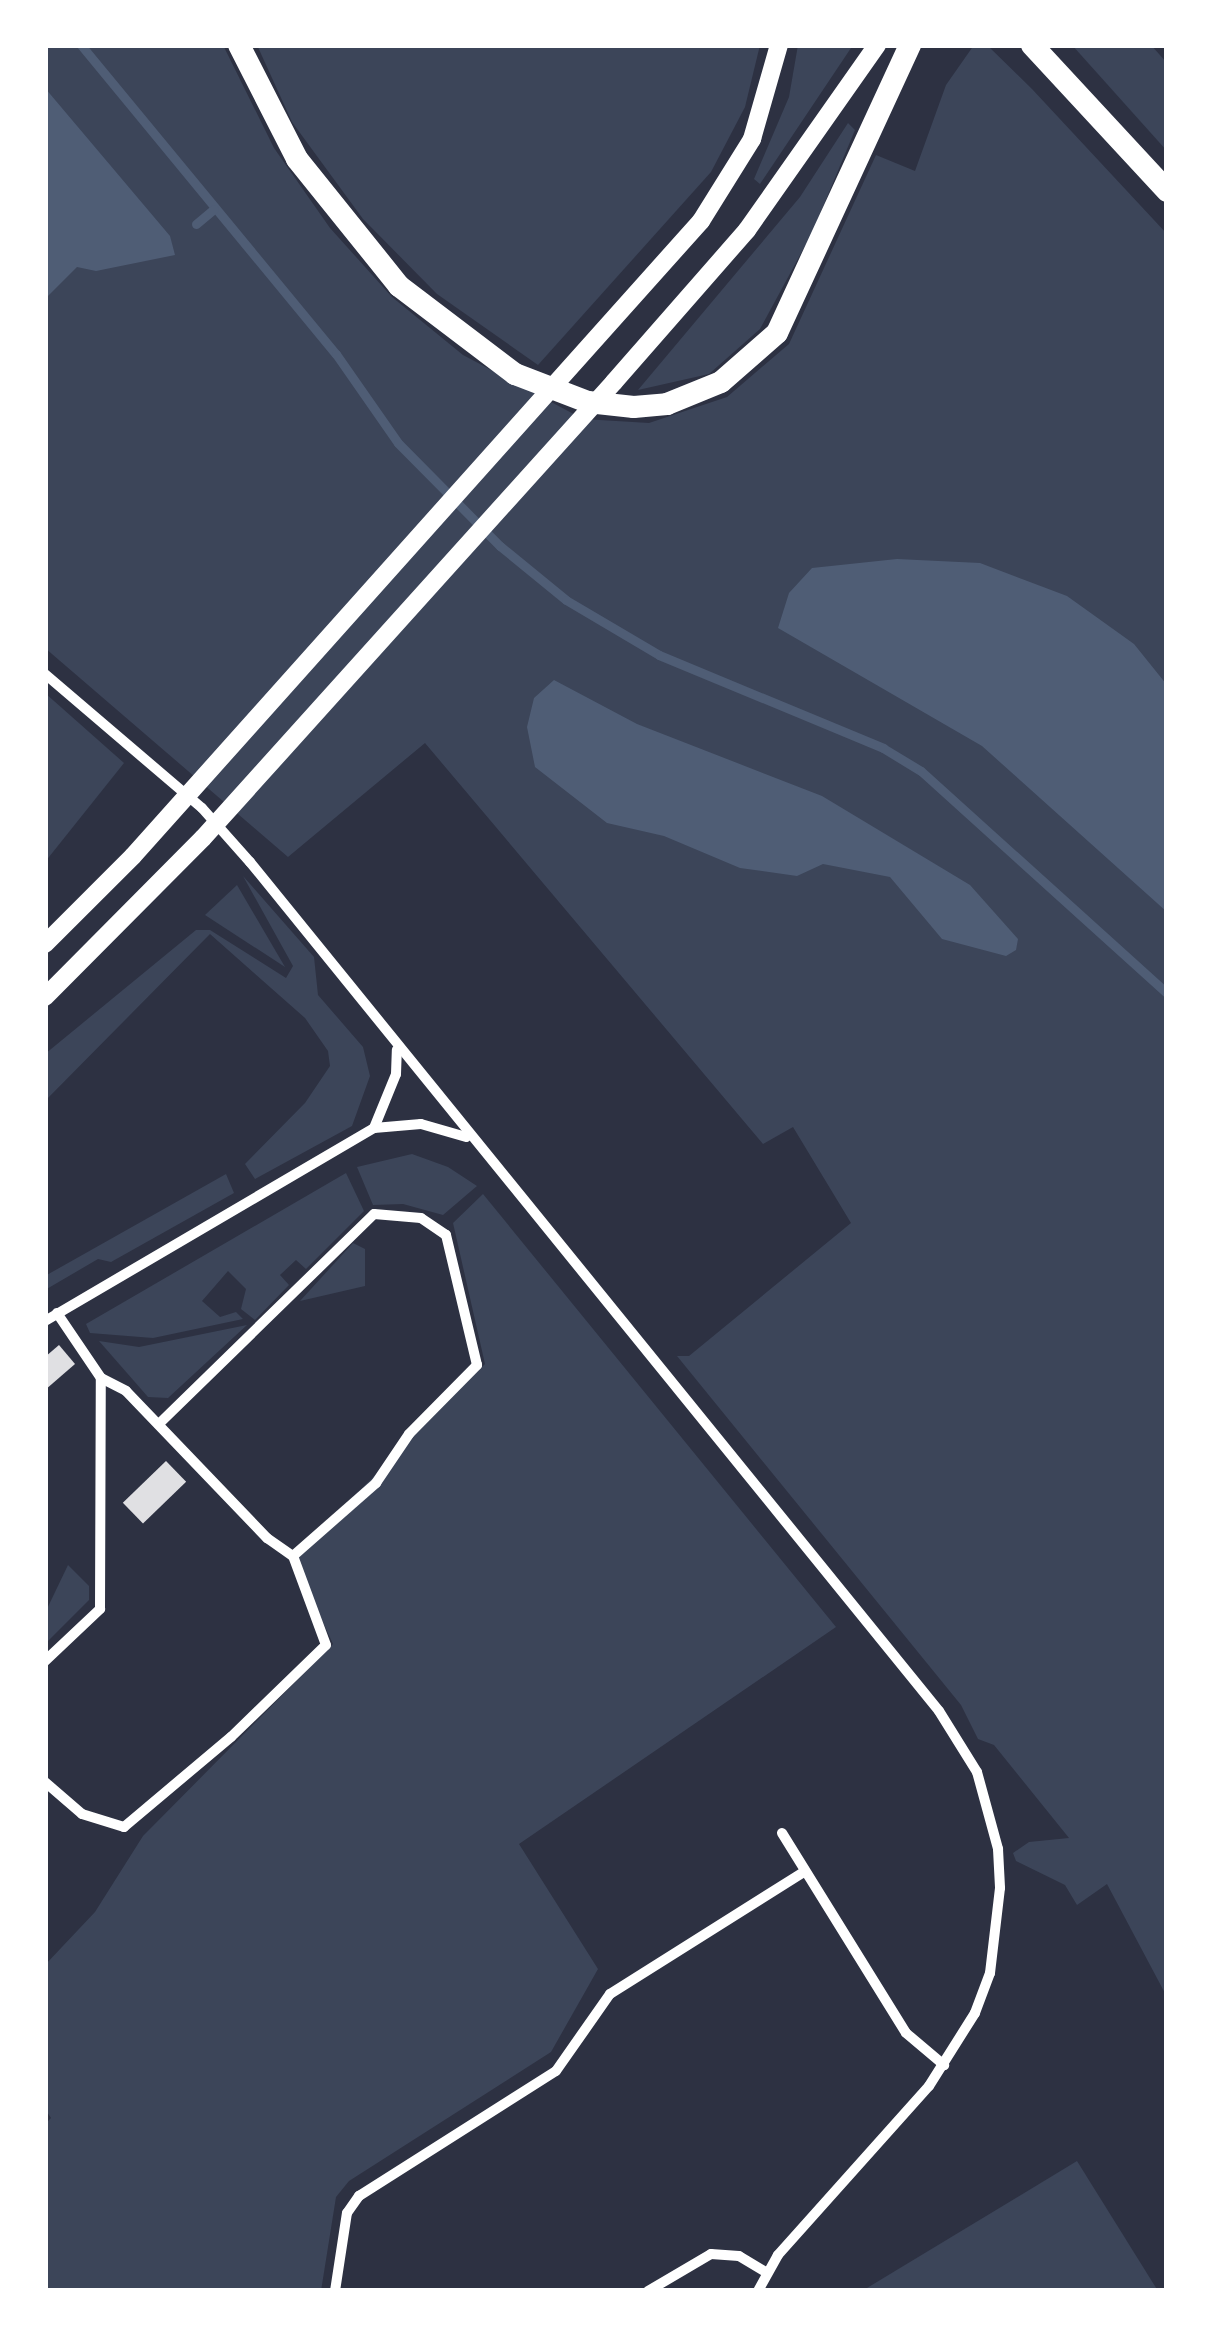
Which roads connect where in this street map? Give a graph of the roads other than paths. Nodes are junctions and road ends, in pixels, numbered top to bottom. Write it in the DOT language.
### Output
graph roads {
  1 [pos="238,45"];
  2 [pos="779,45"];
  3 [pos="877,45"];
  4 [pos="910,45"];
  5 [pos="1032,45"];
  6 [pos="1167,190"];
  7 [pos="45,674"];
  8 [pos="45,944"];
  9 [pos="45,997"];
  10 [pos="397,1049"];
  11 [pos="374,1128"];
  12 [pos="468,1138"];
  13 [pos="56,1313"];
  14 [pos="45,1322"];
  15 [pos="101,1378"];
  16 [pos="159,1424"];
  17 [pos="292,1556"];
  18 [pos="45,1661"];
  19 [pos="45,1782"];
  20 [pos="782,1833"];
  21 [pos="804,1872"];
  22 [pos="944,2066"];
  23 [pos="767,2273"];
  24 [pos="335,2291"];
  25 [pos="648,2291"];
  26 [pos="758,2291"];
  1 -- 4 [label="main road"];
  2 -- 8 [label="street"];
  3 -- 9 [label="street"];
  5 -- 6 [label="main road"];
  7 -- 10 [label="street"];
  10 -- 11 [label="street"];
  10 -- 12 [label="street"];
  11 -- 12 [label="street"];
  11 -- 13 [label="street"];
  12 -- 22 [label="street"];
  13 -- 14 [label="street"];
  13 -- 15 [label="street"];
  15 -- 16 [label="street"];
  15 -- 18 [label="street"];
  16 -- 17 [label="street"];
  16 -- 17 [label="street"];
  17 -- 19 [label="street"];
  20 -- 21 [label="street"];
  21 -- 22 [label="street"];
  21 -- 24 [label="street"];
  22 -- 23 [label="street"];
  23 -- 25 [label="street"];
  23 -- 26 [label="street"];
}
